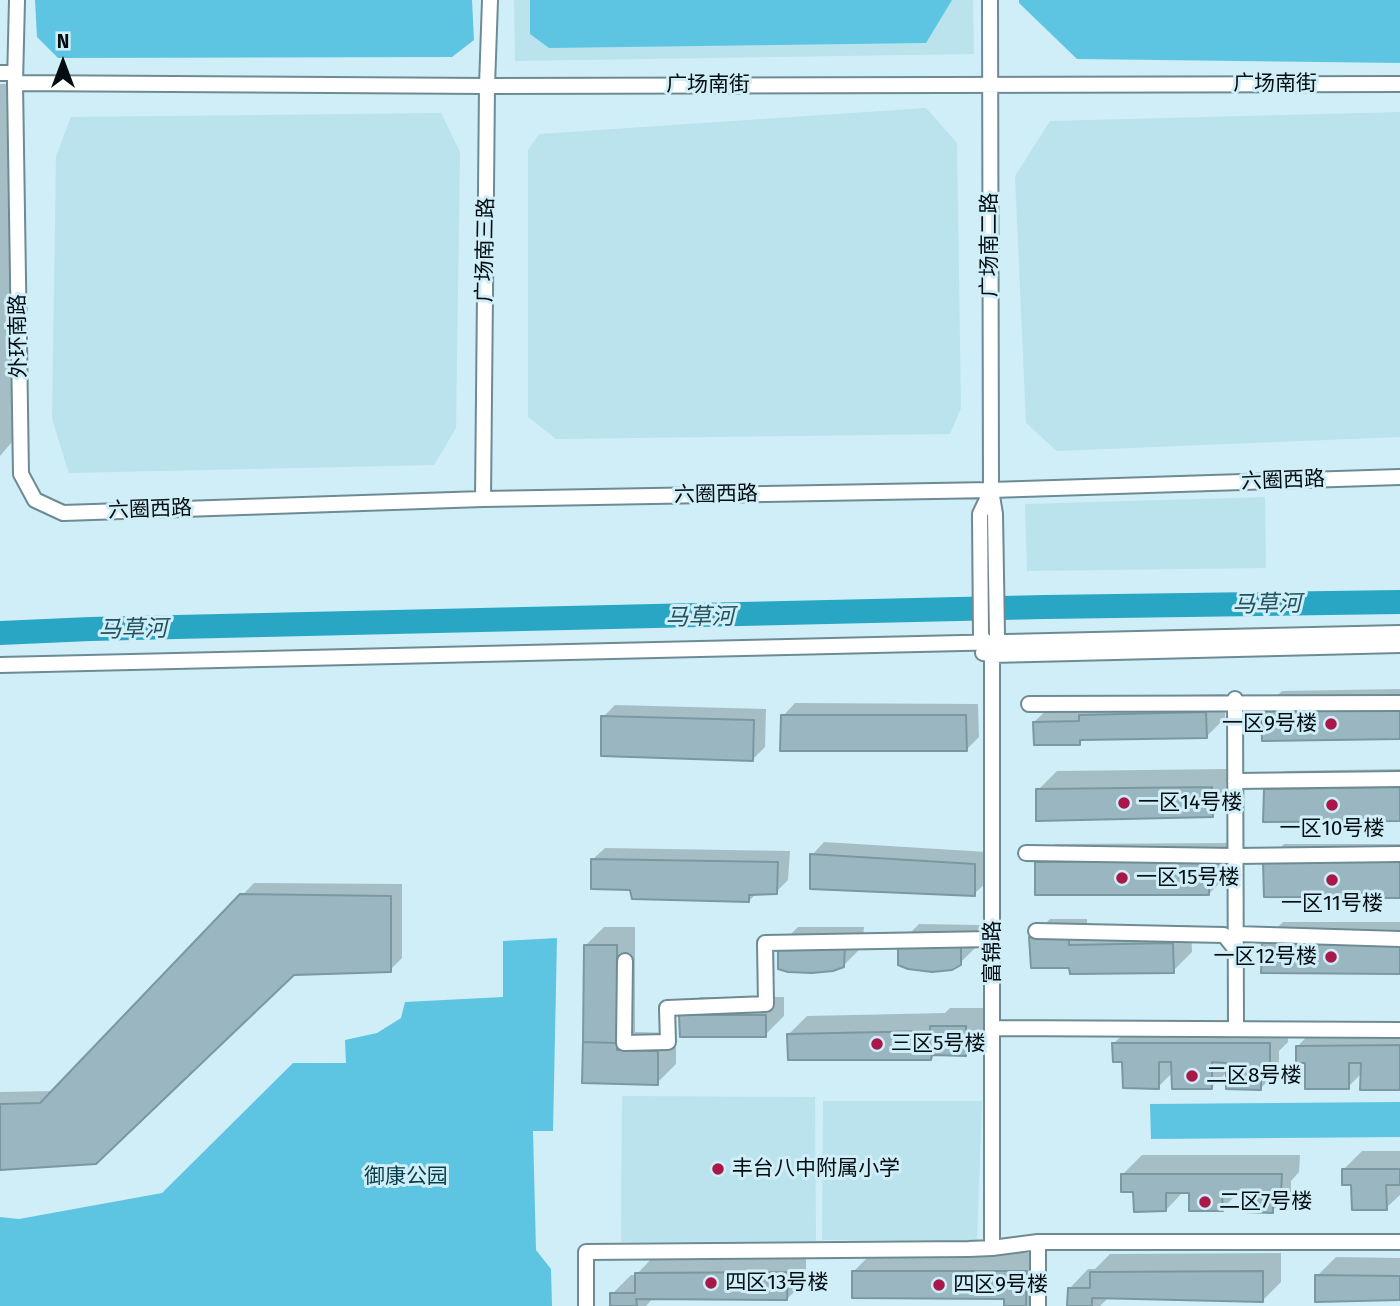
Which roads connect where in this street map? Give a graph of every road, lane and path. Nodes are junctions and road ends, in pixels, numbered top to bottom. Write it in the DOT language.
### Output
graph roads {
  1 [pos="16,0"];
  2 [pos="490,0"];
  3 [pos="990,0"];
  4 [pos="0,73"];
  5 [pos="15,78"];
  6 [pos="1400,84"];
  7 [pos="990,85"];
  8 [pos="487,86"];
  9 [pos="1400,477"];
  10 [pos="991,490"];
  11 [pos="483,499"];
  12 [pos="35,500"];
  13 [pos="1400,633"];
  14 [pos="990,642"];
  15 [pos="1400,645"];
  16 [pos="0,665"];
  17 [pos="1235,701"];
  18 [pos="1400,703"];
  19 [pos="1029,705"];
  20 [pos="1400,779"];
  21 [pos="1235,781"];
  22 [pos="1026,853"];
  23 [pos="1400,854"];
  24 [pos="1236,856"];
  25 [pos="1035,931"];
  26 [pos="1236,934"];
  27 [pos="993,939"];
  28 [pos="1400,939"];
  29 [pos="1236,950"];
  30 [pos="625,961"];
  31 [pos="993,1028"];
  32 [pos="1236,1029"];
  33 [pos="1400,1030"];
  34 [pos="1400,1241"];
  35 [pos="1038,1242"];
  36 [pos="992,1248"];
  37 [pos="586,1306"];
  38 [pos="1038,1306"];
  1 -- 5 [label="street, 外环南路"];
  2 -- 8 [label="street, 广场南三路"];
  3 -- 7 [label="street, 广场南二路"];
  4 -- 5 [label="street, 广场南街"];
  5 -- 8 [label="street, 广场南街"];
  5 -- 12 [label="street, 外环南路"];
  6 -- 7 [label="street, 广场南街"];
  7 -- 8 [label="street, 广场南街"];
  7 -- 10 [label="street, 广场南二路"];
  8 -- 11 [label="street, 广场南三路"];
  9 -- 10 [label="street, 六圈西路"];
  10 -- 11 [label="street, 六圈西路"];
  10 -- 14 [label="street, 富锦路"];
  10 -- 14 [label="street, 富锦路"];
  11 -- 12 [label="street, 六圈西路"];
  13 -- 14 [label="street"];
  14 -- 15 [label="street"];
  14 -- 16 [label="street"];
  14 -- 27 [label="street, 富锦路"];
  17 -- 18 [label="street"];
  17 -- 19 [label="street"];
  17 -- 21 [label="street"];
  20 -- 21 [label="street"];
  21 -- 24 [label="street"];
  22 -- 24 [label="street"];
  23 -- 24 [label="street"];
  24 -- 26 [label="street"];
  25 -- 29 [label="street"];
  26 -- 28 [label="street"];
  26 -- 29 [label="street"];
  27 -- 30 [label="street"];
  27 -- 31 [label="street, 富锦路"];
  29 -- 32 [label="street"];
  31 -- 32 [label="street"];
  31 -- 36 [label="street, 富锦路"];
  32 -- 33 [label="street"];
  34 -- 35 [label="street"];
  35 -- 36 [label="street"];
  35 -- 38 [label="street"];
  36 -- 37 [label="street"];
}
